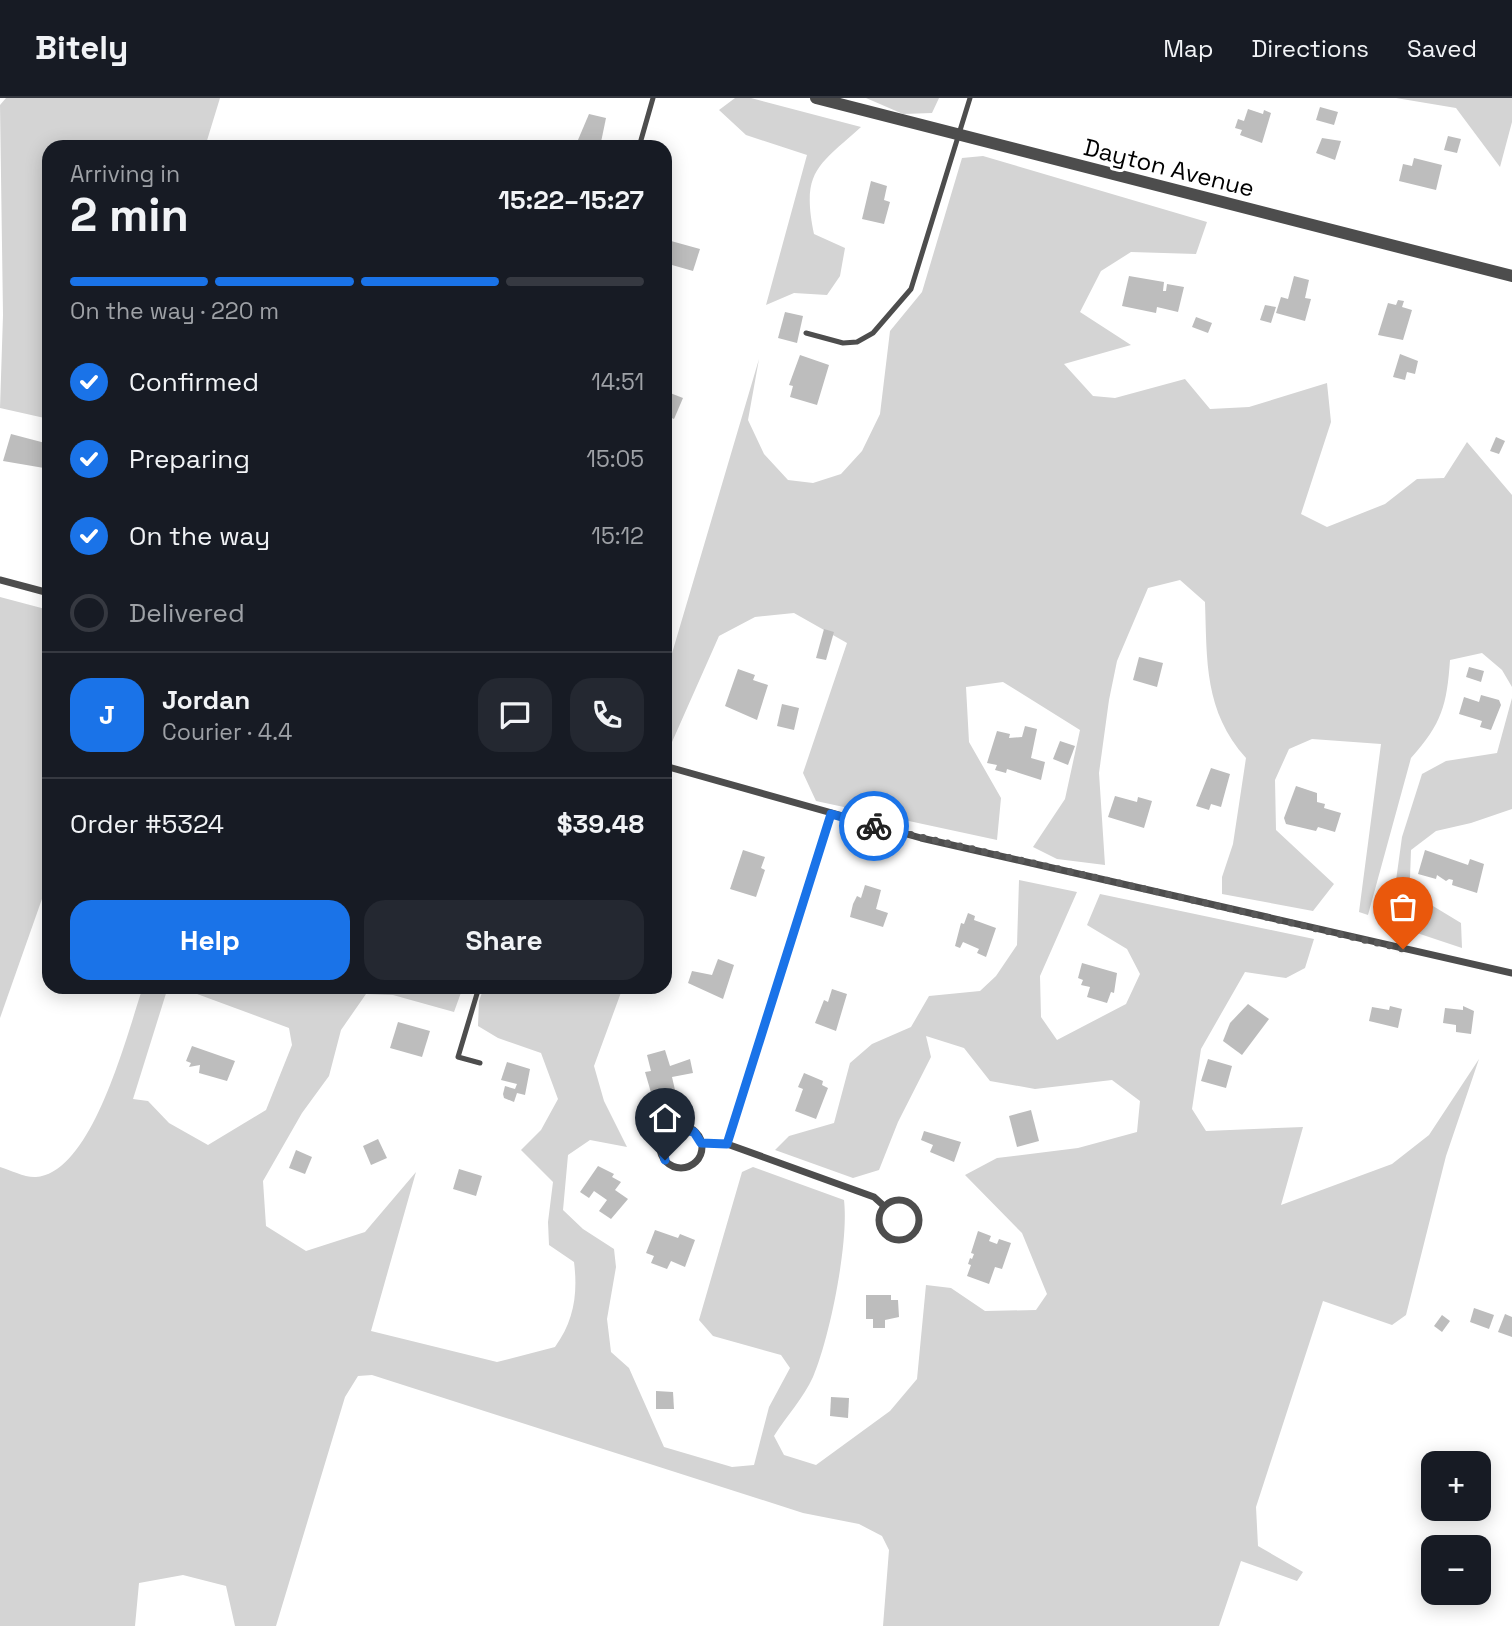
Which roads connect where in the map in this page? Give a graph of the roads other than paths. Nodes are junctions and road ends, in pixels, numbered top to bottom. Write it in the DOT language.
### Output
graph roads {
  1 [pos="653,98"];
  2 [pos="816,98"];
  3 [pos="970,98"];
  4 [pos="958,135"];
  5 [pos="641,140"];
  6 [pos="1512,276"];
  7 [pos="806,333"];
  8 [pos="0,580"];
  9 [pos="42,591"];
  10 [pos="672,768"];
  11 [pos="831,814"];
  12 [pos="1512,973"];
  13 [pos="476,994"];
  14 [pos="480,1063"];
  15 [pos="701,1143"];
  16 [pos="727,1144"];
  17 [pos="884,1206"];
  1 -- 5 [label="lane"];
  2 -- 4 [label="street, Dayton Avenue"];
  3 -- 4 [label="lane"];
  4 -- 6 [label="street, Dayton Avenue"];
  4 -- 7 [label="lane"];
  8 -- 9 [label="street"];
  10 -- 11 [label="street"];
  11 -- 12 [label="street"];
  11 -- 16 [label="street"];
  13 -- 14 [label="lane"];
  15 -- 15 [label="street"];
  15 -- 16 [label="street"];
  16 -- 17 [label="street"];
  17 -- 17 [label="street"];
}
